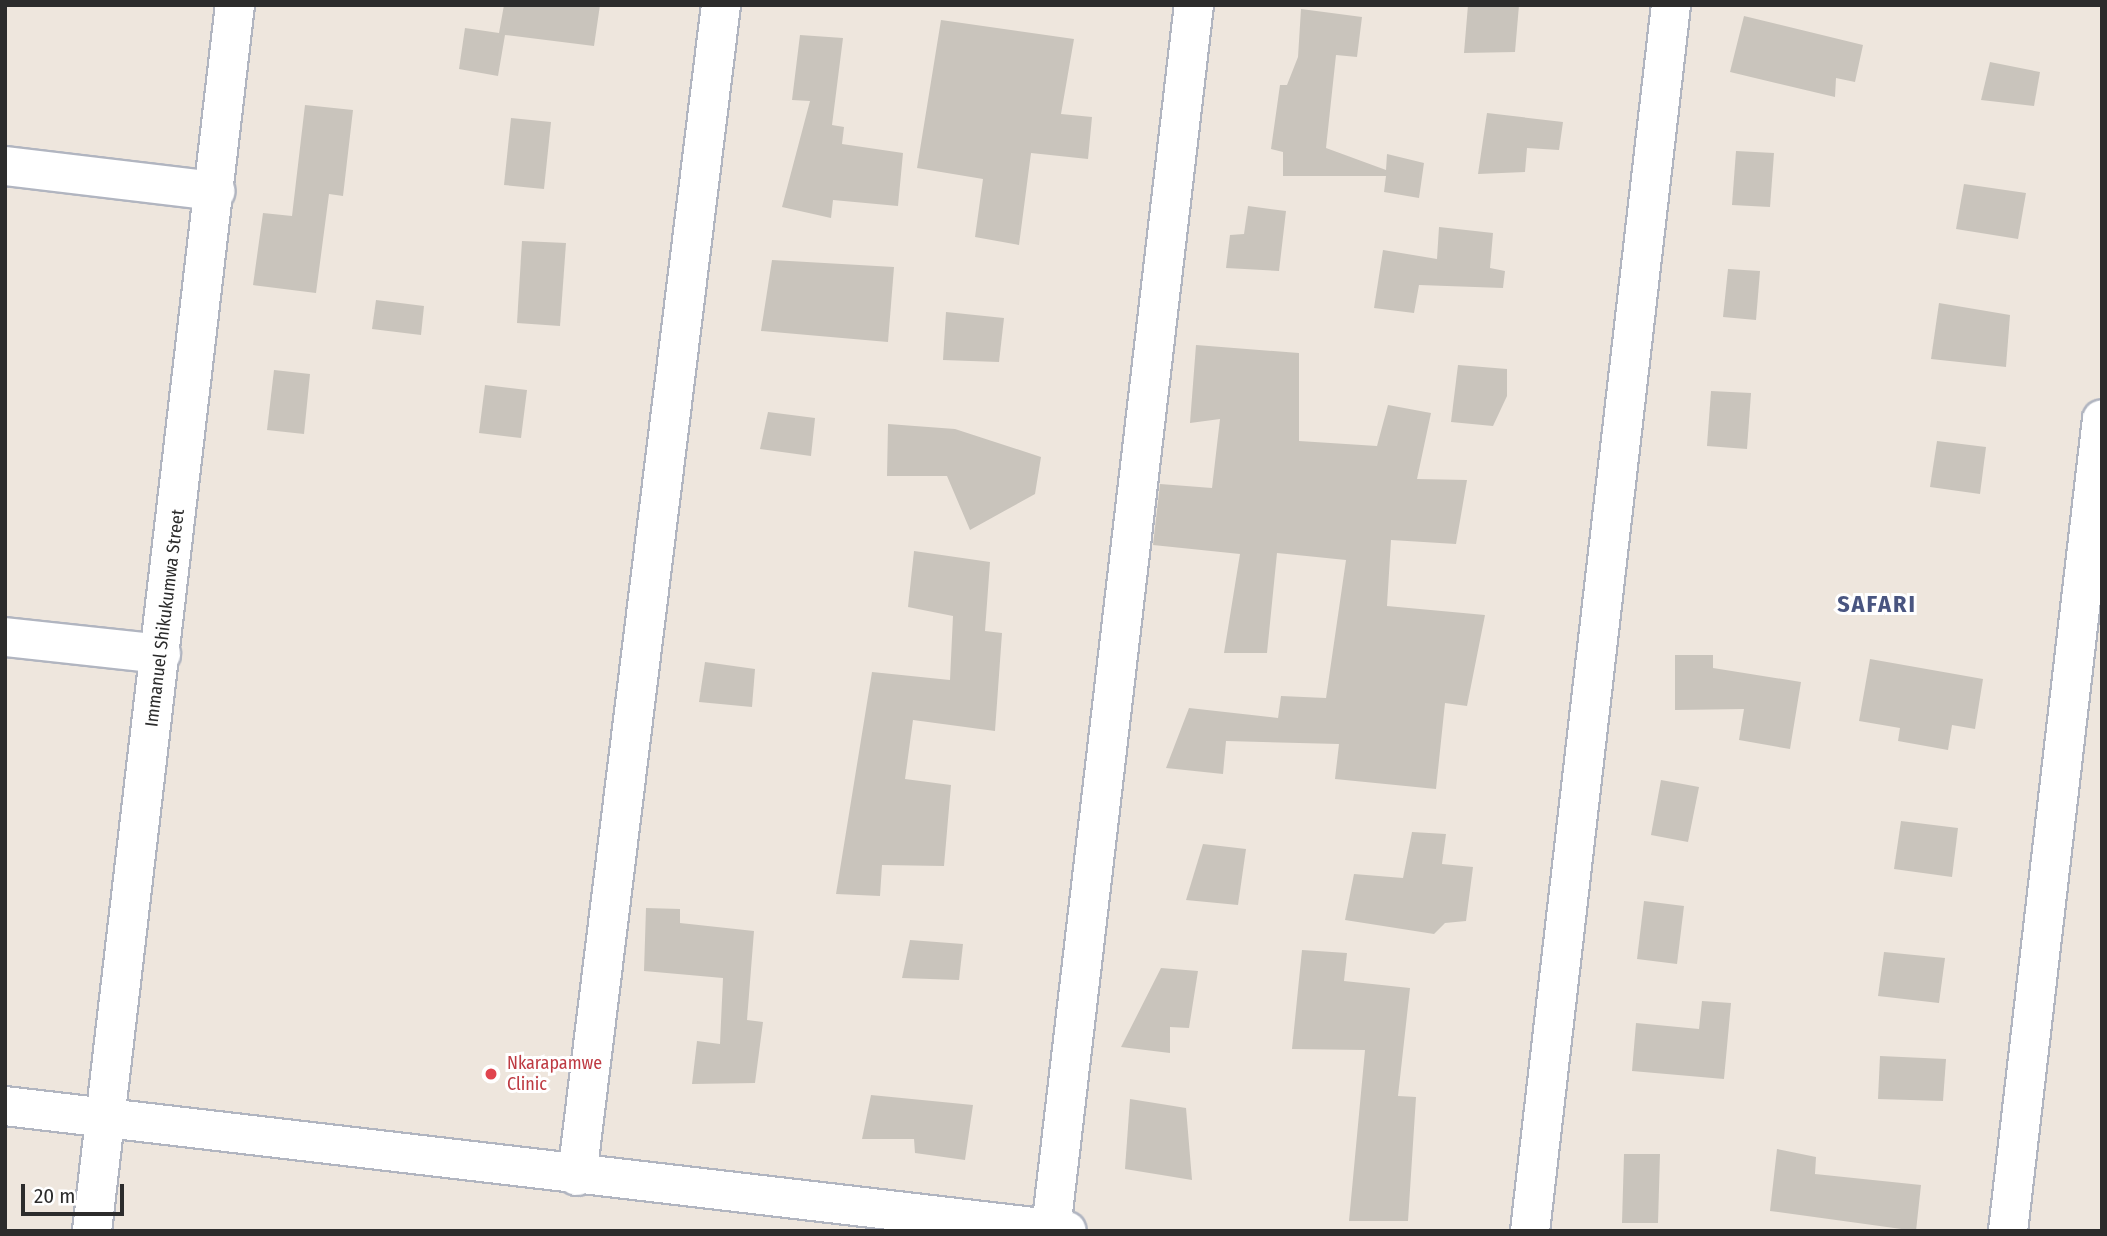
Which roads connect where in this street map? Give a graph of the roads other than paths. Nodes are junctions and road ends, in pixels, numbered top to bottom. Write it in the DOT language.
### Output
graph roads {
  1 [pos="235,5"];
  2 [pos="721,5"];
  3 [pos="1194,5"];
  4 [pos="1671,5"];
  5 [pos="5,166"];
  6 [pos="216,191"];
  7 [pos="2102,419"];
  8 [pos="5,637"];
  9 [pos="161,654"];
  10 [pos="5,1106"];
  11 [pos="103,1117"];
  12 [pos="577,1176"];
  13 [pos="1059,1230"];
  14 [pos="92,1231"];
  15 [pos="1530,1231"];
  16 [pos="2008,1231"];
  1 -- 6 [label="street, Immanuel Shikukumwa Street"];
  2 -- 12 [label="street"];
  3 -- 13 [label="street"];
  4 -- 15 [label="street"];
  5 -- 6 [label="street"];
  6 -- 9 [label="street, Immanuel Shikukumwa Street"];
  7 -- 16 [label="street"];
  8 -- 9 [label="street"];
  9 -- 11 [label="street, Immanuel Shikukumwa Street"];
  10 -- 11 [label="street"];
  11 -- 12 [label="street"];
  11 -- 14 [label="street, Immanuel Shikukumwa Street"];
  12 -- 13 [label="street"];
}
